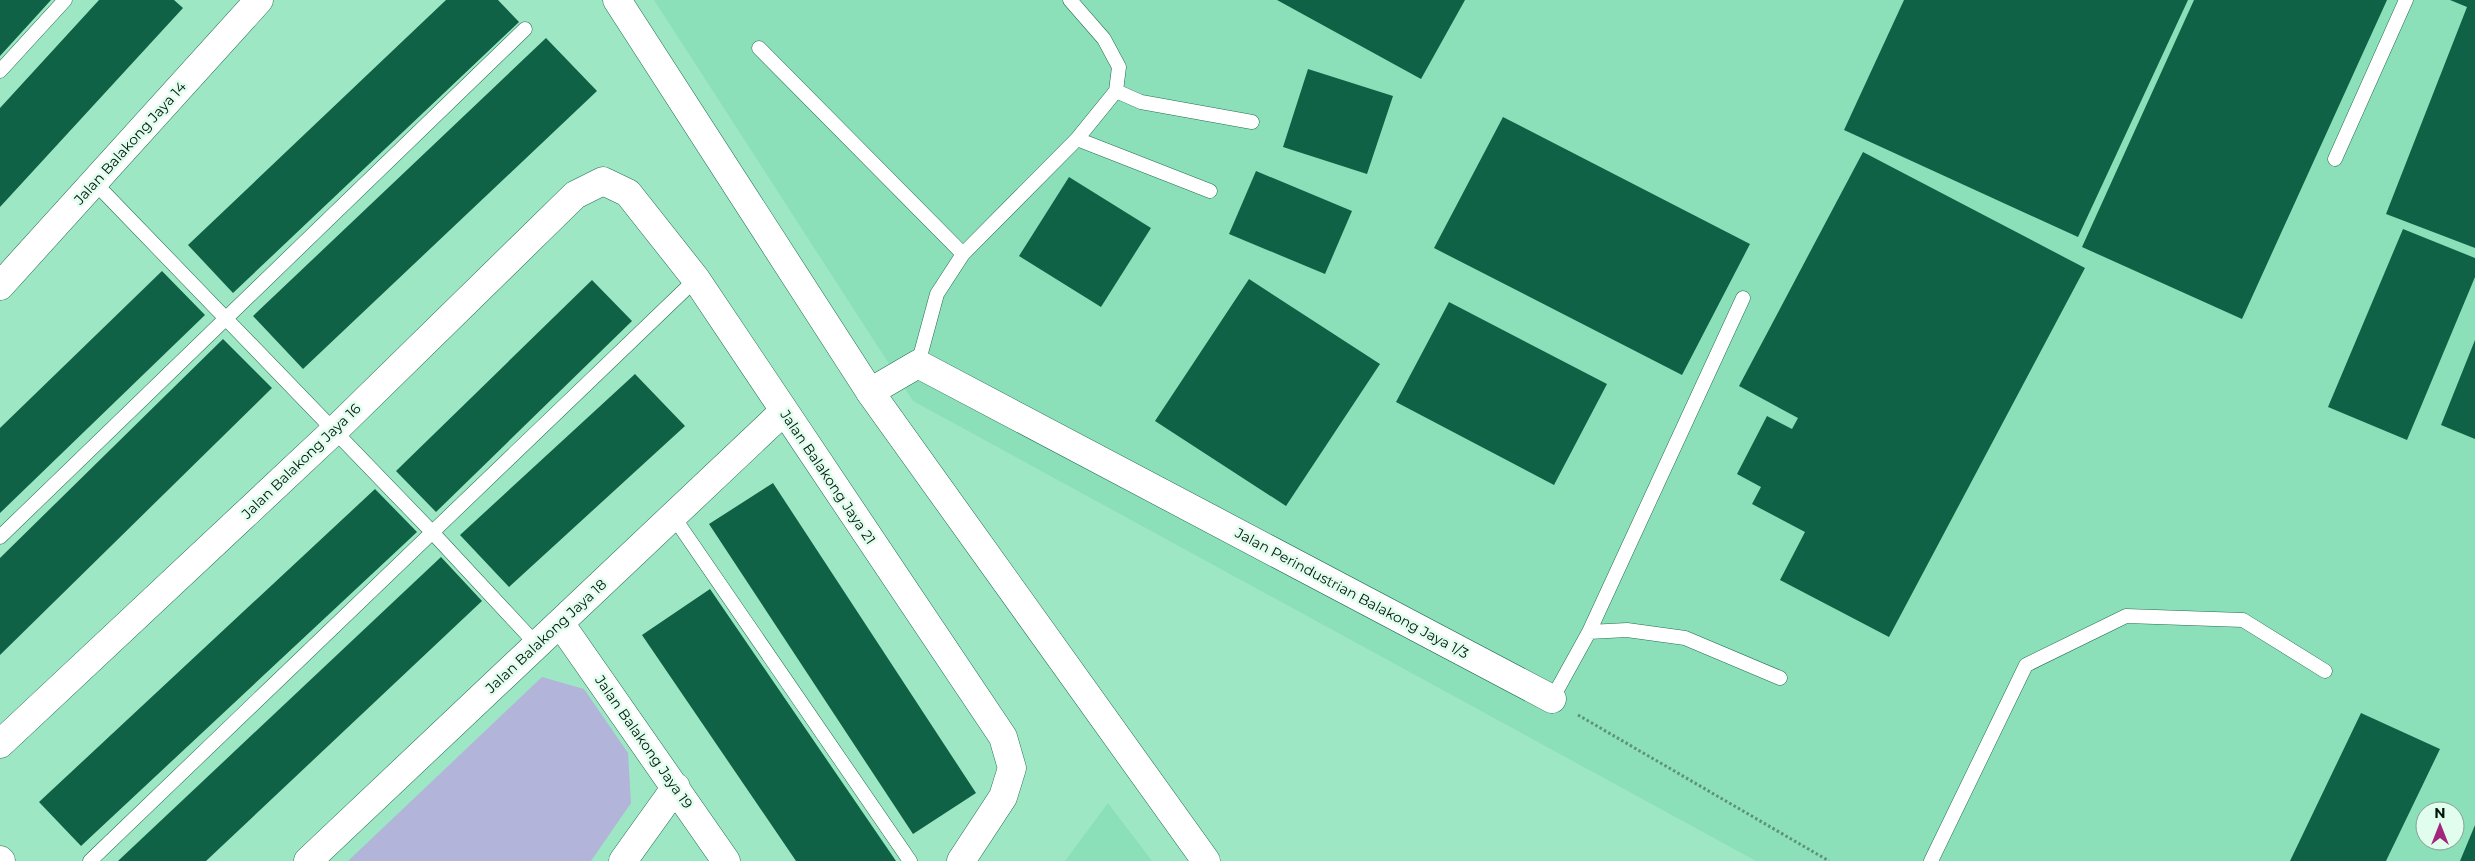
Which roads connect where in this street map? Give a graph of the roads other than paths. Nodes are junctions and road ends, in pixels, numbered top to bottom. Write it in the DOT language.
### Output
graph roads {
  1 [pos="65,0"];
  2 [pos="259,0"];
  3 [pos="617,0"];
  4 [pos="1070,0"];
  5 [pos="2406,0"];
  6 [pos="525,29"];
  7 [pos="760,48"];
  8 [pos="0,71"];
  9 [pos="1116,90"];
  10 [pos="1252,122"];
  11 [pos="1077,139"];
  12 [pos="2335,159"];
  13 [pos="602,181"];
  14 [pos="95,183"];
  15 [pos="1210,191"];
  16 [pos="963,254"];
  17 [pos="696,279"];
  18 [pos="0,286"];
  19 [pos="1743,298"];
  20 [pos="227,320"];
  21 [pos="918,364"];
  22 [pos="870,392"];
  23 [pos="784,411"];
  24 [pos="334,430"];
  25 [pos="673,516"];
  26 [pos="432,532"];
  27 [pos="0,537"];
  28 [pos="560,623"];
  29 [pos="1589,632"];
  30 [pos="536,645"];
  31 [pos="2326,671"];
  32 [pos="1780,678"];
  33 [pos="1552,699"];
  34 [pos="0,744"];
  35 [pos="676,787"];
  36 [pos="90,861"];
  37 [pos="308,861"];
  38 [pos="623,861"];
  39 [pos="726,861"];
  40 [pos="910,861"];
  41 [pos="961,861"];
  42 [pos="1206,861"];
  43 [pos="1931,861"];
  1 -- 8 [label="lane"];
  2 -- 14 [label="street, Jalan Balakong Jaya 14"];
  3 -- 22 [label="street"];
  4 -- 9 [label="lane"];
  5 -- 12 [label="lane"];
  6 -- 20 [label="lane"];
  7 -- 16 [label="lane"];
  9 -- 10 [label="lane"];
  9 -- 11 [label="lane"];
  11 -- 15 [label="lane"];
  11 -- 16 [label="lane"];
  13 -- 17 [label="street, Jalan Balakong Jaya 21"];
  13 -- 24 [label="street, Jalan Balakong Jaya 16"];
  14 -- 18 [label="street, Jalan Balakong Jaya 14"];
  14 -- 20 [label="lane"];
  16 -- 21 [label="lane"];
  17 -- 23 [label="street, Jalan Balakong Jaya 21"];
  17 -- 26 [label="lane"];
  19 -- 29 [label="lane"];
  20 -- 24 [label="lane"];
  20 -- 27 [label="lane"];
  21 -- 22 [label="street"];
  21 -- 33 [label="street, Jalan Perindustrian Balakong Jaya 1/3"];
  22 -- 42 [label="street"];
  23 -- 25 [label="street, Jalan Balakong Jaya 18"];
  23 -- 41 [label="street, Jalan Balakong Jaya 21"];
  24 -- 26 [label="lane"];
  24 -- 34 [label="street, Jalan Balakong Jaya 16"];
  25 -- 28 [label="street, Jalan Balakong Jaya 18"];
  25 -- 40 [label="lane"];
  26 -- 30 [label="lane"];
  26 -- 36 [label="lane"];
  28 -- 30 [label="street, Jalan Balakong Jaya 18"];
  28 -- 35 [label="street, Jalan Balakong Jaya 19"];
  29 -- 32 [label="lane"];
  29 -- 33 [label="lane"];
  30 -- 37 [label="street, Jalan Balakong Jaya 18"];
  31 -- 43 [label="lane"];
  35 -- 38 [label="street"];
  35 -- 39 [label="street, Jalan Balakong Jaya 19"];
}
